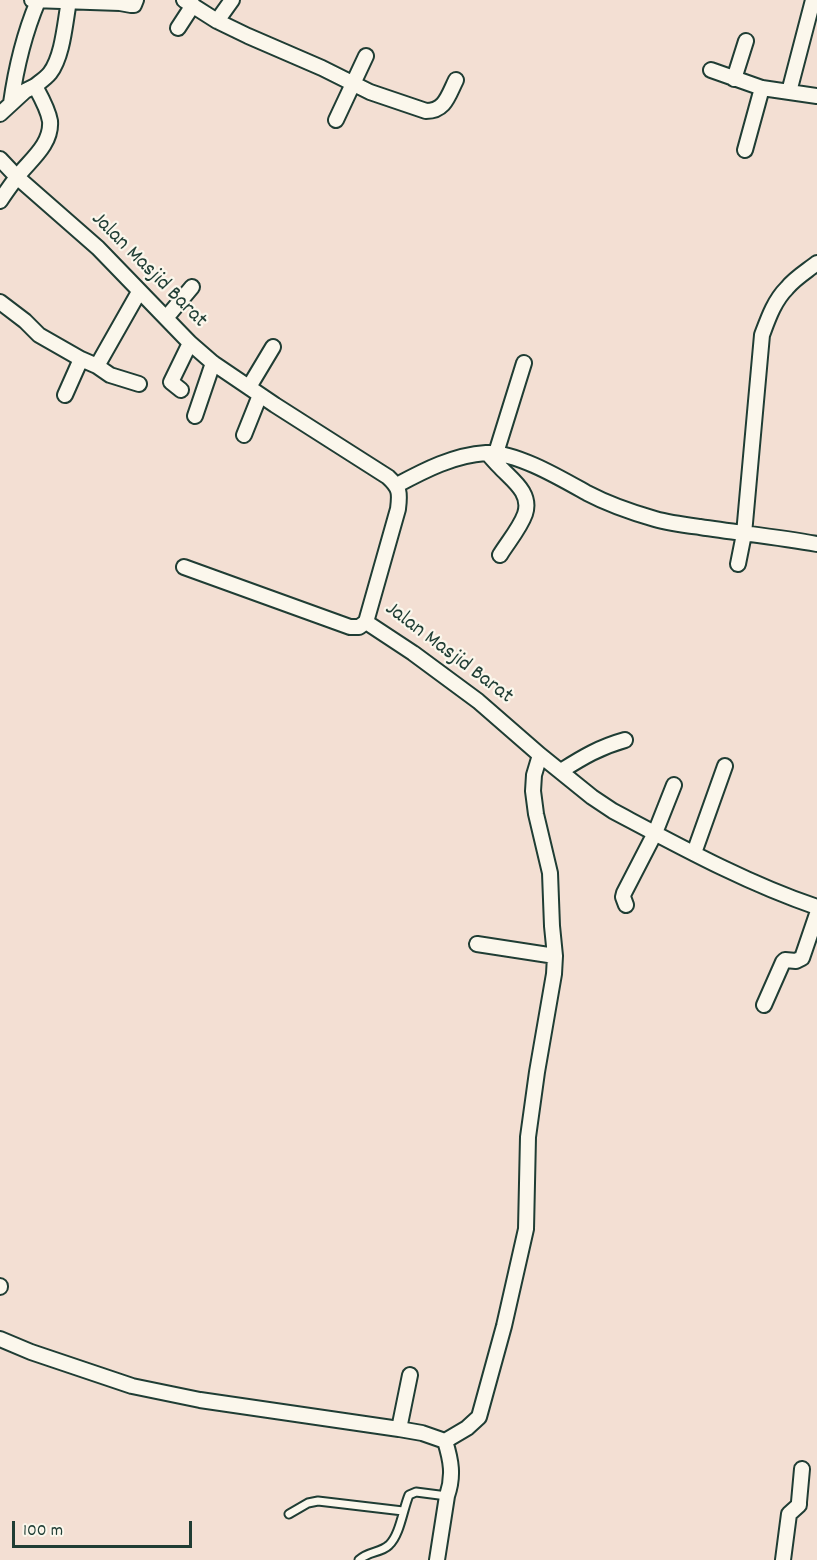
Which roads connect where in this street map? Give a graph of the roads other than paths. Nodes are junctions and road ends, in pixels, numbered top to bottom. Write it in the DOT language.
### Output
graph roads {
  1 [pos="136,0"];
  2 [pos="232,0"];
  3 [pos="813,0"];
  4 [pos="35,1"];
  5 [pos="69,2"];
  6 [pos="189,3"];
  7 [pos="217,21"];
  8 [pos="178,28"];
  9 [pos="746,41"];
  10 [pos="366,56"];
  11 [pos="711,70"];
  12 [pos="734,79"];
  13 [pos="456,80"];
  14 [pos="352,84"];
  15 [pos="35,86"];
  16 [pos="762,88"];
  17 [pos="789,92"];
  18 [pos="817,96"];
  19 [pos="11,103"];
  20 [pos="0,114"];
  21 [pos="336,120"];
  22 [pos="745,150"];
  23 [pos="0,159"];
  24 [pos="17,177"];
  25 [pos="0,201"];
  26 [pos="817,263"];
  27 [pos="192,287"];
  28 [pos="140,292"];
  29 [pos="0,302"];
  30 [pos="166,318"];
  31 [pos="190,343"];
  32 [pos="273,347"];
  33 [pos="81,359"];
  34 [pos="213,363"];
  35 [pos="524,363"];
  36 [pos="97,366"];
  37 [pos="139,384"];
  38 [pos="182,390"];
  39 [pos="254,391"];
  40 [pos="65,395"];
  41 [pos="195,416"];
  42 [pos="244,435"];
  43 [pos="492,453"];
  44 [pos="397,485"];
  45 [pos="744,534"];
  46 [pos="817,544"];
  47 [pos="500,555"];
  48 [pos="738,564"];
  49 [pos="184,567"];
  50 [pos="366,622"];
  51 [pos="625,740"];
  52 [pos="540,755"];
  53 [pos="725,766"];
  54 [pos="561,771"];
  55 [pos="674,785"];
  56 [pos="655,833"];
  57 [pos="694,853"];
  58 [pos="626,905"];
  59 [pos="817,908"];
  60 [pos="817,914"];
  61 [pos="477,944"];
  62 [pos="555,956"];
  63 [pos="764,1005"];
  64 [pos="0,1339"];
  65 [pos="410,1375"];
  66 [pos="399,1429"];
  67 [pos="448,1451"];
  68 [pos="802,1469"];
  69 [pos="447,1496"];
  70 [pos="404,1511"];
  71 [pos="289,1514"];
  72 [pos="359,1560"];
  73 [pos="437,1560"];
  74 [pos="783,1560"];
  1 -- 5 [label="street"];
  2 -- 7 [label="street"];
  3 -- 17 [label="street"];
  4 -- 5 [label="street"];
  4 -- 19 [label="street"];
  5 -- 15 [label="street"];
  6 -- 7 [label="street"];
  6 -- 8 [label="street"];
  7 -- 14 [label="street"];
  9 -- 12 [label="street"];
  10 -- 14 [label="street"];
  11 -- 12 [label="street"];
  12 -- 16 [label="street"];
  13 -- 14 [label="street"];
  14 -- 21 [label="street"];
  15 -- 19 [label="street"];
  15 -- 24 [label="street"];
  16 -- 17 [label="street"];
  16 -- 22 [label="street"];
  17 -- 18 [label="street"];
  19 -- 20 [label="street"];
  23 -- 24 [label="street, Jalan Masjid Barat"];
  24 -- 25 [label="street"];
  24 -- 28 [label="street, Jalan Masjid Barat"];
  26 -- 45 [label="street"];
  27 -- 30 [label="street"];
  28 -- 30 [label="street, Jalan Masjid Barat"];
  28 -- 36 [label="street"];
  29 -- 33 [label="street"];
  30 -- 31 [label="street, Jalan Masjid Barat"];
  31 -- 34 [label="street, Jalan Masjid Barat"];
  31 -- 38 [label="street"];
  32 -- 39 [label="street"];
  33 -- 36 [label="street"];
  33 -- 40 [label="street"];
  34 -- 39 [label="street, Jalan Masjid Barat"];
  34 -- 41 [label="street"];
  35 -- 43 [label="street"];
  36 -- 37 [label="street"];
  39 -- 42 [label="street"];
  39 -- 44 [label="street, Jalan Masjid Barat"];
  43 -- 44 [label="street"];
  43 -- 45 [label="street"];
  43 -- 47 [label="street"];
  44 -- 50 [label="street, Jalan Masjid Barat"];
  45 -- 46 [label="street"];
  45 -- 48 [label="street"];
  49 -- 50 [label="street"];
  50 -- 52 [label="street, Jalan Masjid Barat"];
  51 -- 54 [label="street"];
  52 -- 54 [label="street, Jalan Masjid Barat"];
  52 -- 62 [label="street"];
  53 -- 57 [label="street"];
  54 -- 56 [label="street, Jalan Masjid Barat"];
  55 -- 56 [label="street"];
  56 -- 57 [label="street, Jalan Masjid Barat"];
  56 -- 58 [label="street"];
  57 -- 59 [label="street, Jalan Masjid Barat"];
  60 -- 63 [label="street"];
  61 -- 62 [label="street"];
  62 -- 67 [label="street"];
  64 -- 66 [label="street"];
  65 -- 66 [label="street"];
  66 -- 67 [label="street"];
  67 -- 69 [label="street"];
  68 -- 74 [label="street"];
  69 -- 70 [label="lane"];
  69 -- 73 [label="street"];
  70 -- 71 [label="lane"];
  70 -- 72 [label="lane"];
}
